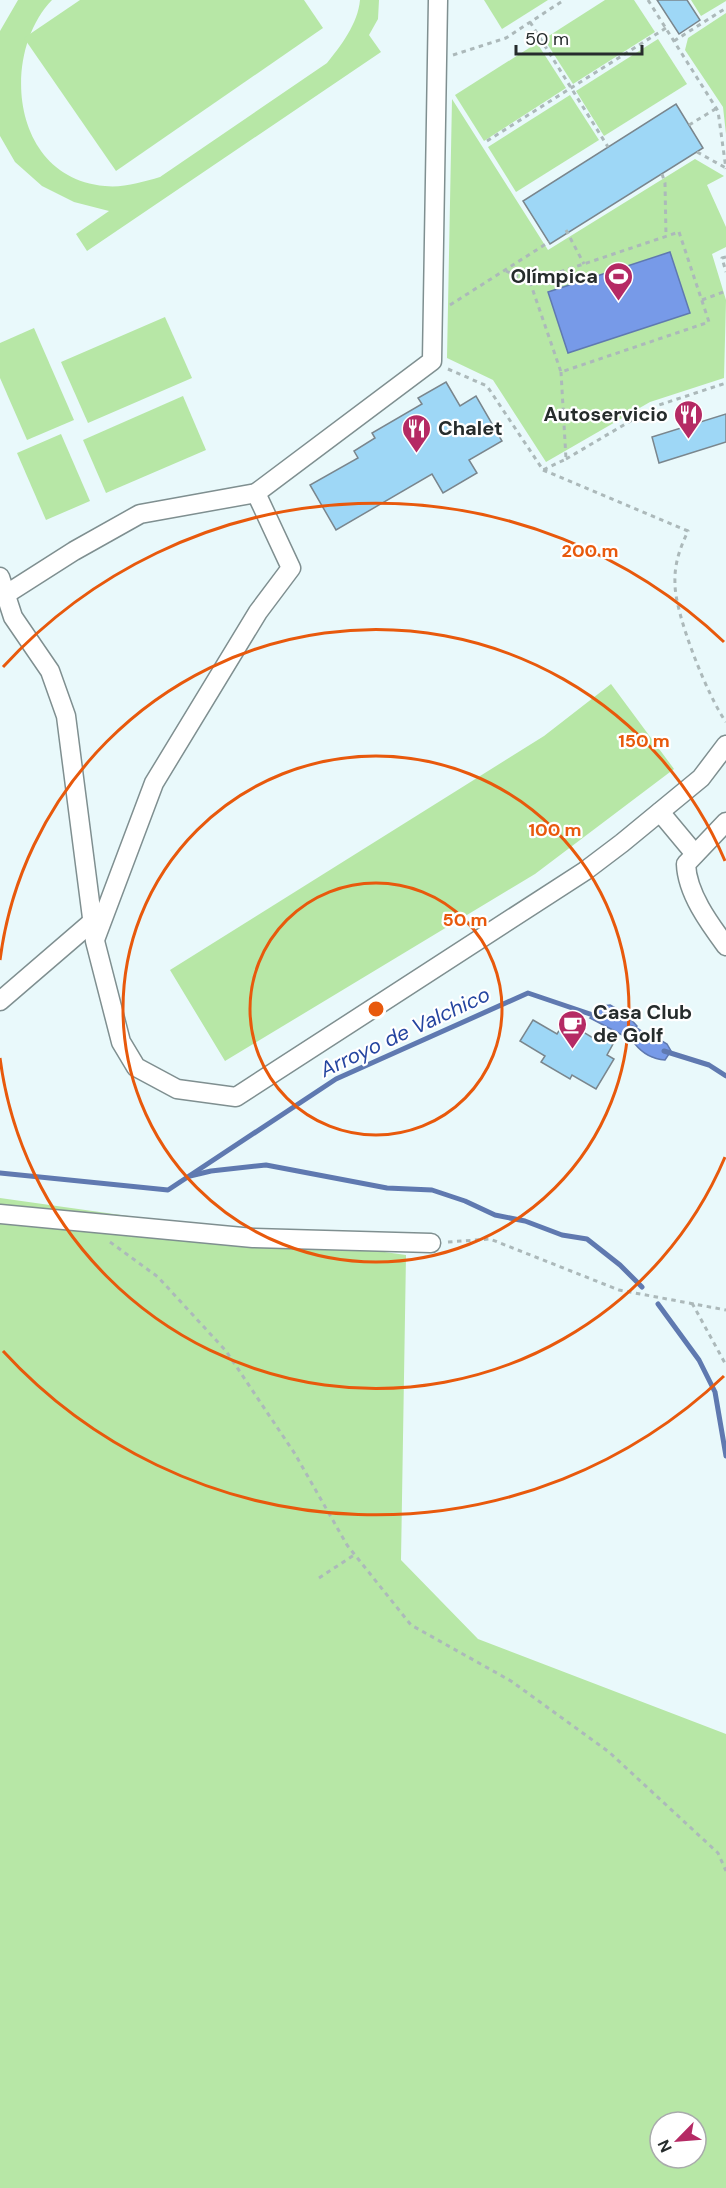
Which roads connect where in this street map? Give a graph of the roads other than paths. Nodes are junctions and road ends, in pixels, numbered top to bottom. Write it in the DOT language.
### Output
graph roads {
  1 [pos="438,0"];
  2 [pos="256,493"];
  3 [pos="0,577"];
  4 [pos="5,596"];
  5 [pos="726,746"];
  6 [pos="660,812"];
  7 [pos="726,822"];
  8 [pos="695,854"];
  9 [pos="93,921"];
  10 [pos="95,941"];
  11 [pos="726,946"];
  12 [pos="0,1001"];
  13 [pos="0,1214"];
  14 [pos="431,1243"];
  1 -- 2 [label="street"];
  2 -- 4 [label="street"];
  2 -- 10 [label="street"];
  3 -- 4 [label="street"];
  4 -- 9 [label="street"];
  5 -- 6 [label="street"];
  6 -- 8 [label="street"];
  6 -- 10 [label="street"];
  7 -- 8 [label="street"];
  8 -- 11 [label="street"];
  9 -- 10 [label="street"];
  9 -- 12 [label="street"];
  13 -- 14 [label="street"];
}
